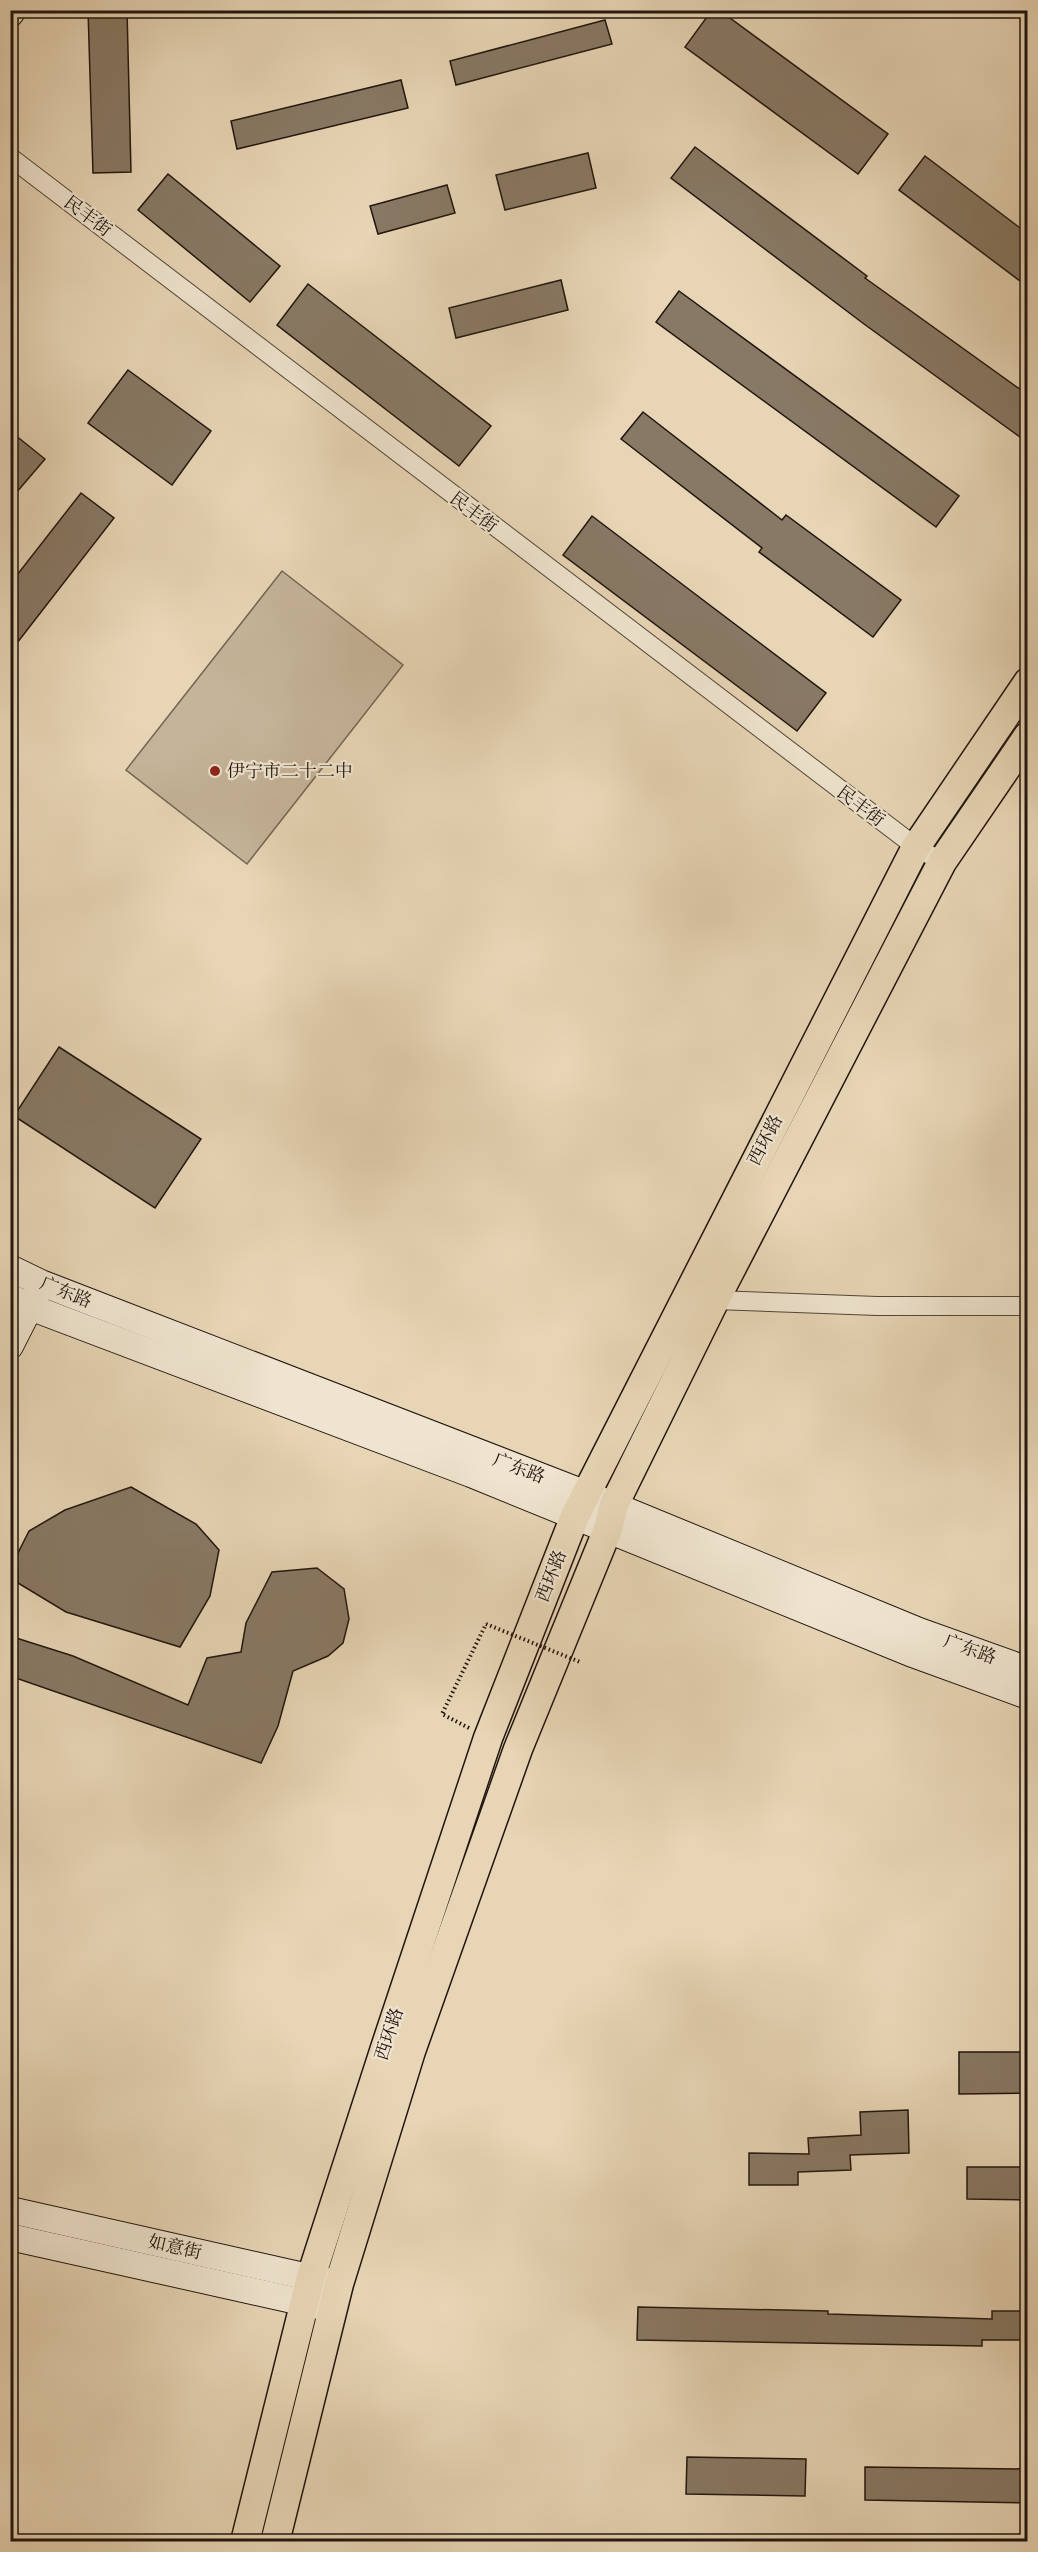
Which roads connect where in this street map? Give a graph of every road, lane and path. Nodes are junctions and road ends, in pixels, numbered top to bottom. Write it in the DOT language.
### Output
graph roads {
  1 [pos="10,157"];
  2 [pos="1028,682"];
  3 [pos="1028,736"];
  4 [pos="915,847"];
  5 [pos="942,862"];
  6 [pos="10,1268"];
  7 [pos="41,1283"];
  8 [pos="715,1300"];
  9 [pos="20,1302"];
  10 [pos="1028,1306"];
  11 [pos="10,1346"];
  12 [pos="580,1504"];
  13 [pos="611,1517"];
  14 [pos="580,1662"];
  15 [pos="1028,1670"];
  16 [pos="1028,1696"];
  17 [pos="442,1714"];
  18 [pos="10,2210"];
  19 [pos="10,2237"];
  20 [pos="308,2289"];
  21 [pos="336,2296"];
  22 [pos="245,2541"];
  23 [pos="275,2541"];
  1 -- 4 [label="street, 民丰街"];
  2 -- 4 [label="main road, 西环路"];
  3 -- 5 [label="main road, 西环路"];
  4 -- 5 [label="street, 民丰街"];
  4 -- 12 [label="main road, 西环路"];
  5 -- 8 [label="main road, 西环路"];
  6 -- 7 [label="street, 广东路"];
  7 -- 9 [label="street"];
  7 -- 12 [label="street, 广东路"];
  8 -- 10 [label="street"];
  8 -- 13 [label="main road, 西环路"];
  9 -- 11 [label="street"];
  9 -- 12 [label="street, 广东路"];
  12 -- 13 [label="street, 广东路"];
  12 -- 20 [label="main road, 西环路"];
  13 -- 15 [label="street, 广东路"];
  13 -- 16 [label="street, 广东路"];
  13 -- 21 [label="main road, 西环路"];
  14 -- 17 [label="path, bridge"];
  18 -- 20 [label="street, 如意街"];
  19 -- 20 [label="street, 如意街"];
  20 -- 21 [label="street, 如意街"];
  20 -- 22 [label="main road, 西环路"];
  21 -- 23 [label="main road, 西环路"];
}
